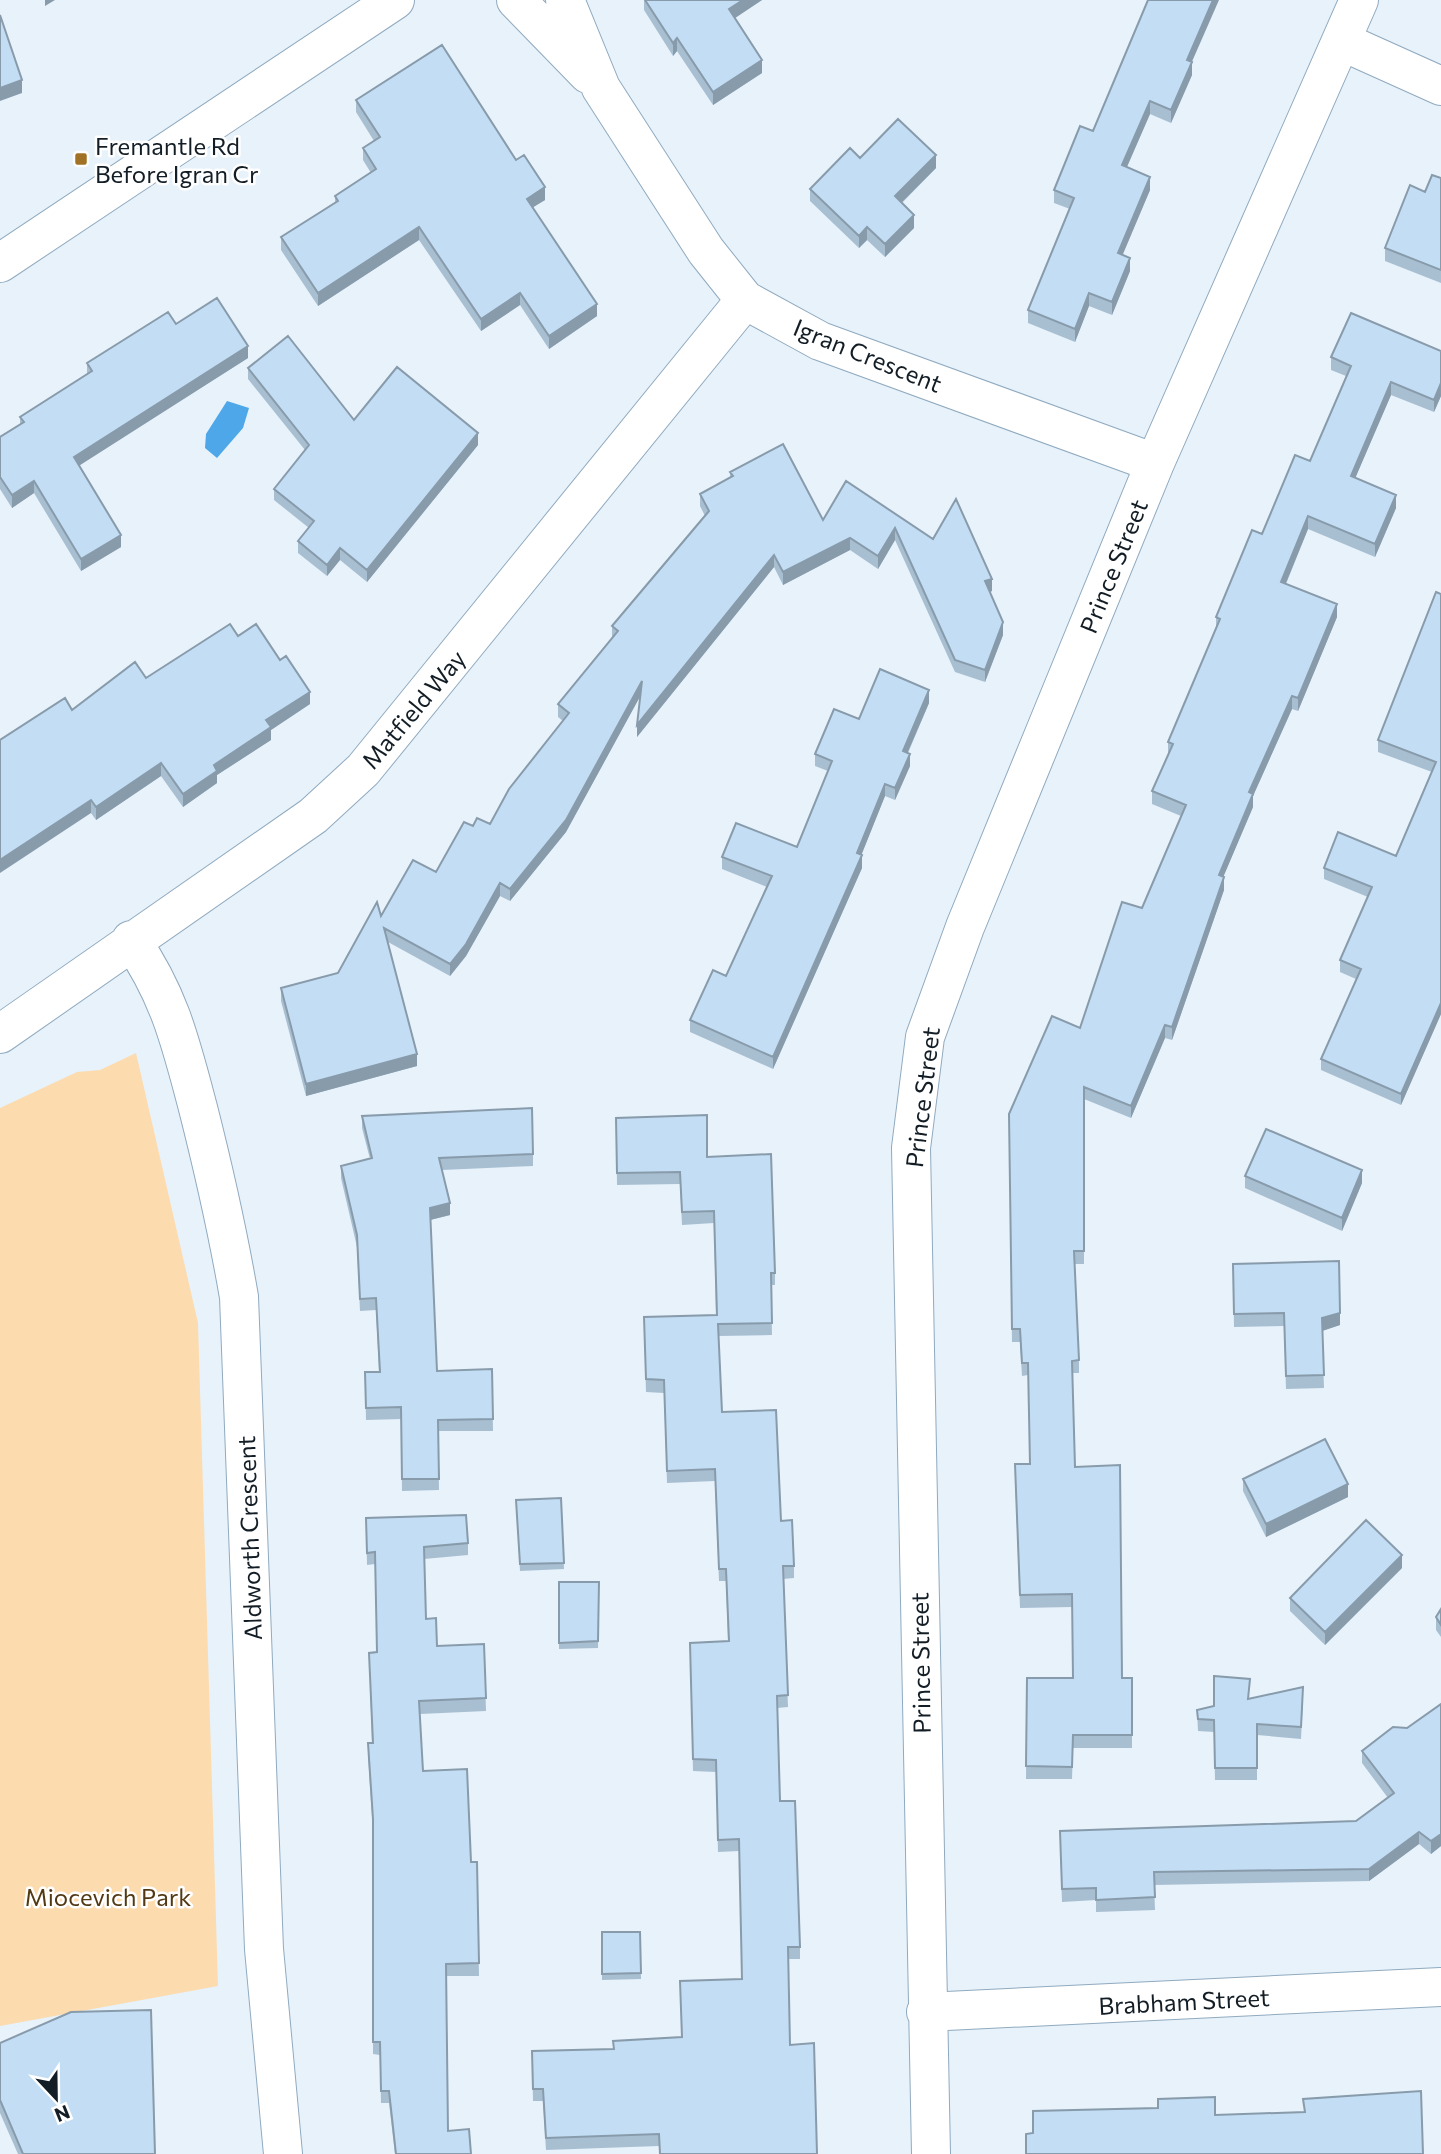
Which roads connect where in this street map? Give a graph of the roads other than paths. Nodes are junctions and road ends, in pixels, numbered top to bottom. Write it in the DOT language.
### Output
graph roads {
  1 [pos="396,0"];
  2 [pos="516,0"];
  3 [pos="565,0"];
  4 [pos="1359,0"];
  5 [pos="1341,41"];
  6 [pos="1441,86"];
  7 [pos="601,88"];
  8 [pos="0,263"];
  9 [pos="745,300"];
  10 [pos="1155,463"];
  11 [pos="131,940"];
  12 [pos="0,1034"];
  13 [pos="1441,1987"];
  14 [pos="926,2012"];
  15 [pos="283,2154"];
  16 [pos="930,2154"];
  1 -- 8 [label="street"];
  2 -- 7 [label="street, Igran Crescent"];
  3 -- 7 [label="street, Igran Crescent"];
  4 -- 5 [label="street, Prince Street"];
  5 -- 6 [label="street"];
  5 -- 10 [label="street, Prince Street"];
  7 -- 9 [label="street, Igran Crescent"];
  9 -- 10 [label="street, Igran Crescent"];
  9 -- 11 [label="street, Matfield Way"];
  10 -- 14 [label="street, Prince Street"];
  11 -- 12 [label="street, Matfield Way"];
  11 -- 15 [label="street, Aldworth Crescent"];
  13 -- 14 [label="street, Brabham Street"];
  14 -- 16 [label="street, Prince Street"];
}
